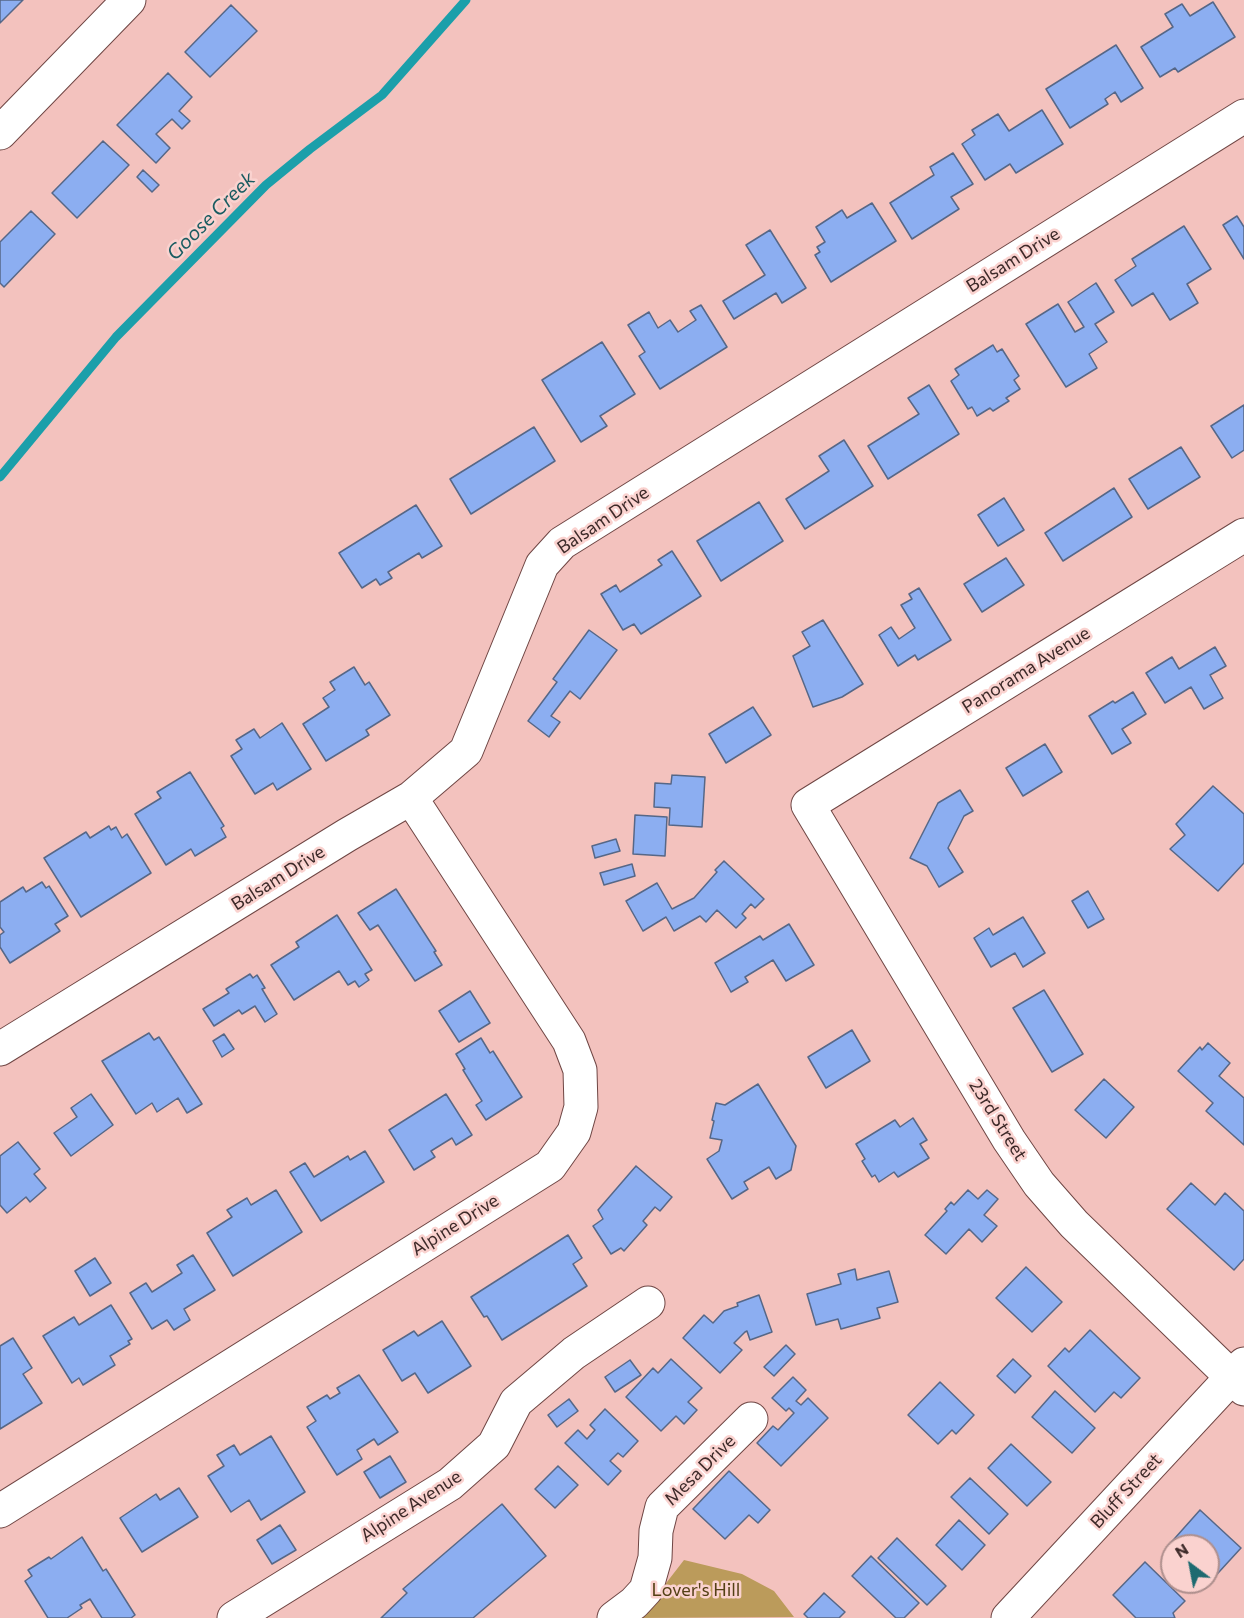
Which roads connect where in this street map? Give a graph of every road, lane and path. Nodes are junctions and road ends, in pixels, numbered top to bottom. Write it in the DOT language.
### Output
graph roads {
  1 [pos="129,0"];
  2 [pos="1244,116"];
  3 [pos="0,133"];
  4 [pos="1244,535"];
  5 [pos="411,798"];
  6 [pos="808,805"];
  7 [pos="0,1049"];
  8 [pos="648,1303"];
  9 [pos="1240,1377"];
  10 [pos="751,1419"];
  11 [pos="0,1511"];
  12 [pos="234,1618"];
  13 [pos="614,1618"];
  14 [pos="1008,1618"];
  1 -- 3 [label="street"];
  2 -- 5 [label="street, Balsam Drive"];
  4 -- 6 [label="street, Panorama Avenue"];
  5 -- 7 [label="street, Balsam Drive"];
  5 -- 11 [label="street, Alpine Drive"];
  6 -- 9 [label="street, 23rd Street"];
  8 -- 12 [label="street, Alpine Avenue"];
  9 -- 14 [label="street, Bluff Street"];
  10 -- 13 [label="street, Mesa Drive"];
}
